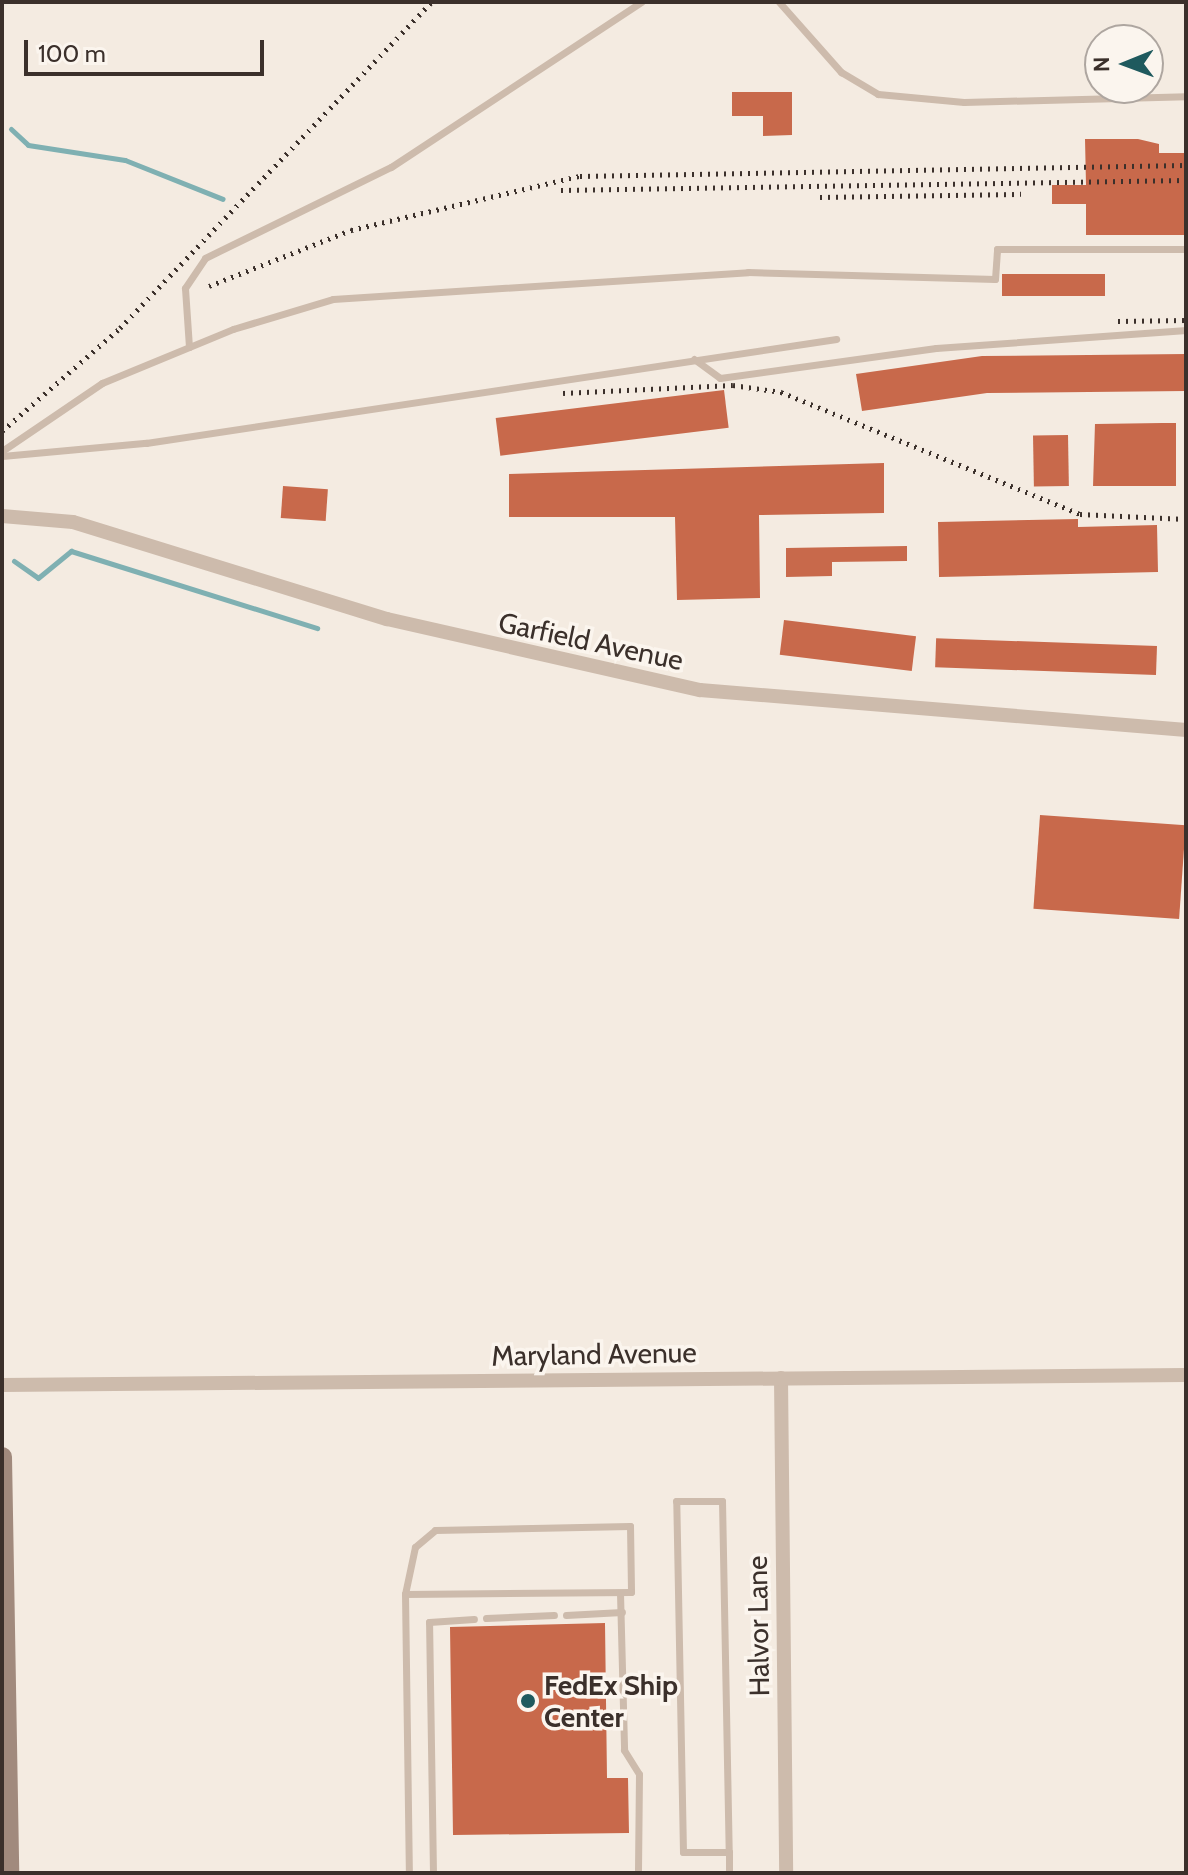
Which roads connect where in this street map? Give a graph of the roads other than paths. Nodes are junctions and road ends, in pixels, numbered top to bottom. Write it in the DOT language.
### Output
graph roads {
  1 [pos="641,2"];
  2 [pos="779,2"];
  3 [pos="1186,96"];
  4 [pos="1186,249"];
  5 [pos="1186,330"];
  6 [pos="836,339"];
  7 [pos="189,347"];
  8 [pos="694,359"];
  9 [pos="2,453"];
  10 [pos="2,516"];
  11 [pos="1186,730"];
  12 [pos="1186,1375"];
  13 [pos="781,1378"];
  14 [pos="2,1385"];
  15 [pos="2,1457"];
  16 [pos="620,1593"];
  17 [pos="405,1594"];
  18 [pos="622,1612"];
  19 [pos="554,1615"];
  20 [pos="566,1615"];
  21 [pos="486,1618"];
  22 [pos="474,1619"];
  23 [pos="5,1785"];
  24 [pos="729,1852"];
  25 [pos="9,1873"];
  26 [pos="409,1873"];
  27 [pos="433,1873"];
  28 [pos="638,1873"];
  29 [pos="729,1873"];
  30 [pos="786,1873"];
  1 -- 7 [label="lane"];
  2 -- 3 [label="lane"];
  4 -- 7 [label="lane"];
  5 -- 8 [label="lane"];
  6 -- 8 [label="lane"];
  7 -- 9 [label="lane"];
  8 -- 9 [label="lane"];
  10 -- 11 [label="street, Garfield Avenue"];
  12 -- 13 [label="street, Maryland Avenue"];
  13 -- 14 [label="street, Maryland Avenue"];
  13 -- 30 [label="street, Halvor Lane"];
  15 -- 23 [label="street"];
  16 -- 17 [label="lane"];
  16 -- 17 [label="lane"];
  16 -- 18 [label="lane"];
  17 -- 26 [label="lane"];
  18 -- 20 [label="lane"];
  18 -- 28 [label="lane"];
  19 -- 21 [label="lane"];
  22 -- 27 [label="lane"];
  23 -- 25 [label="street"];
  24 -- 24 [label="lane"];
  24 -- 29 [label="lane"];
}
